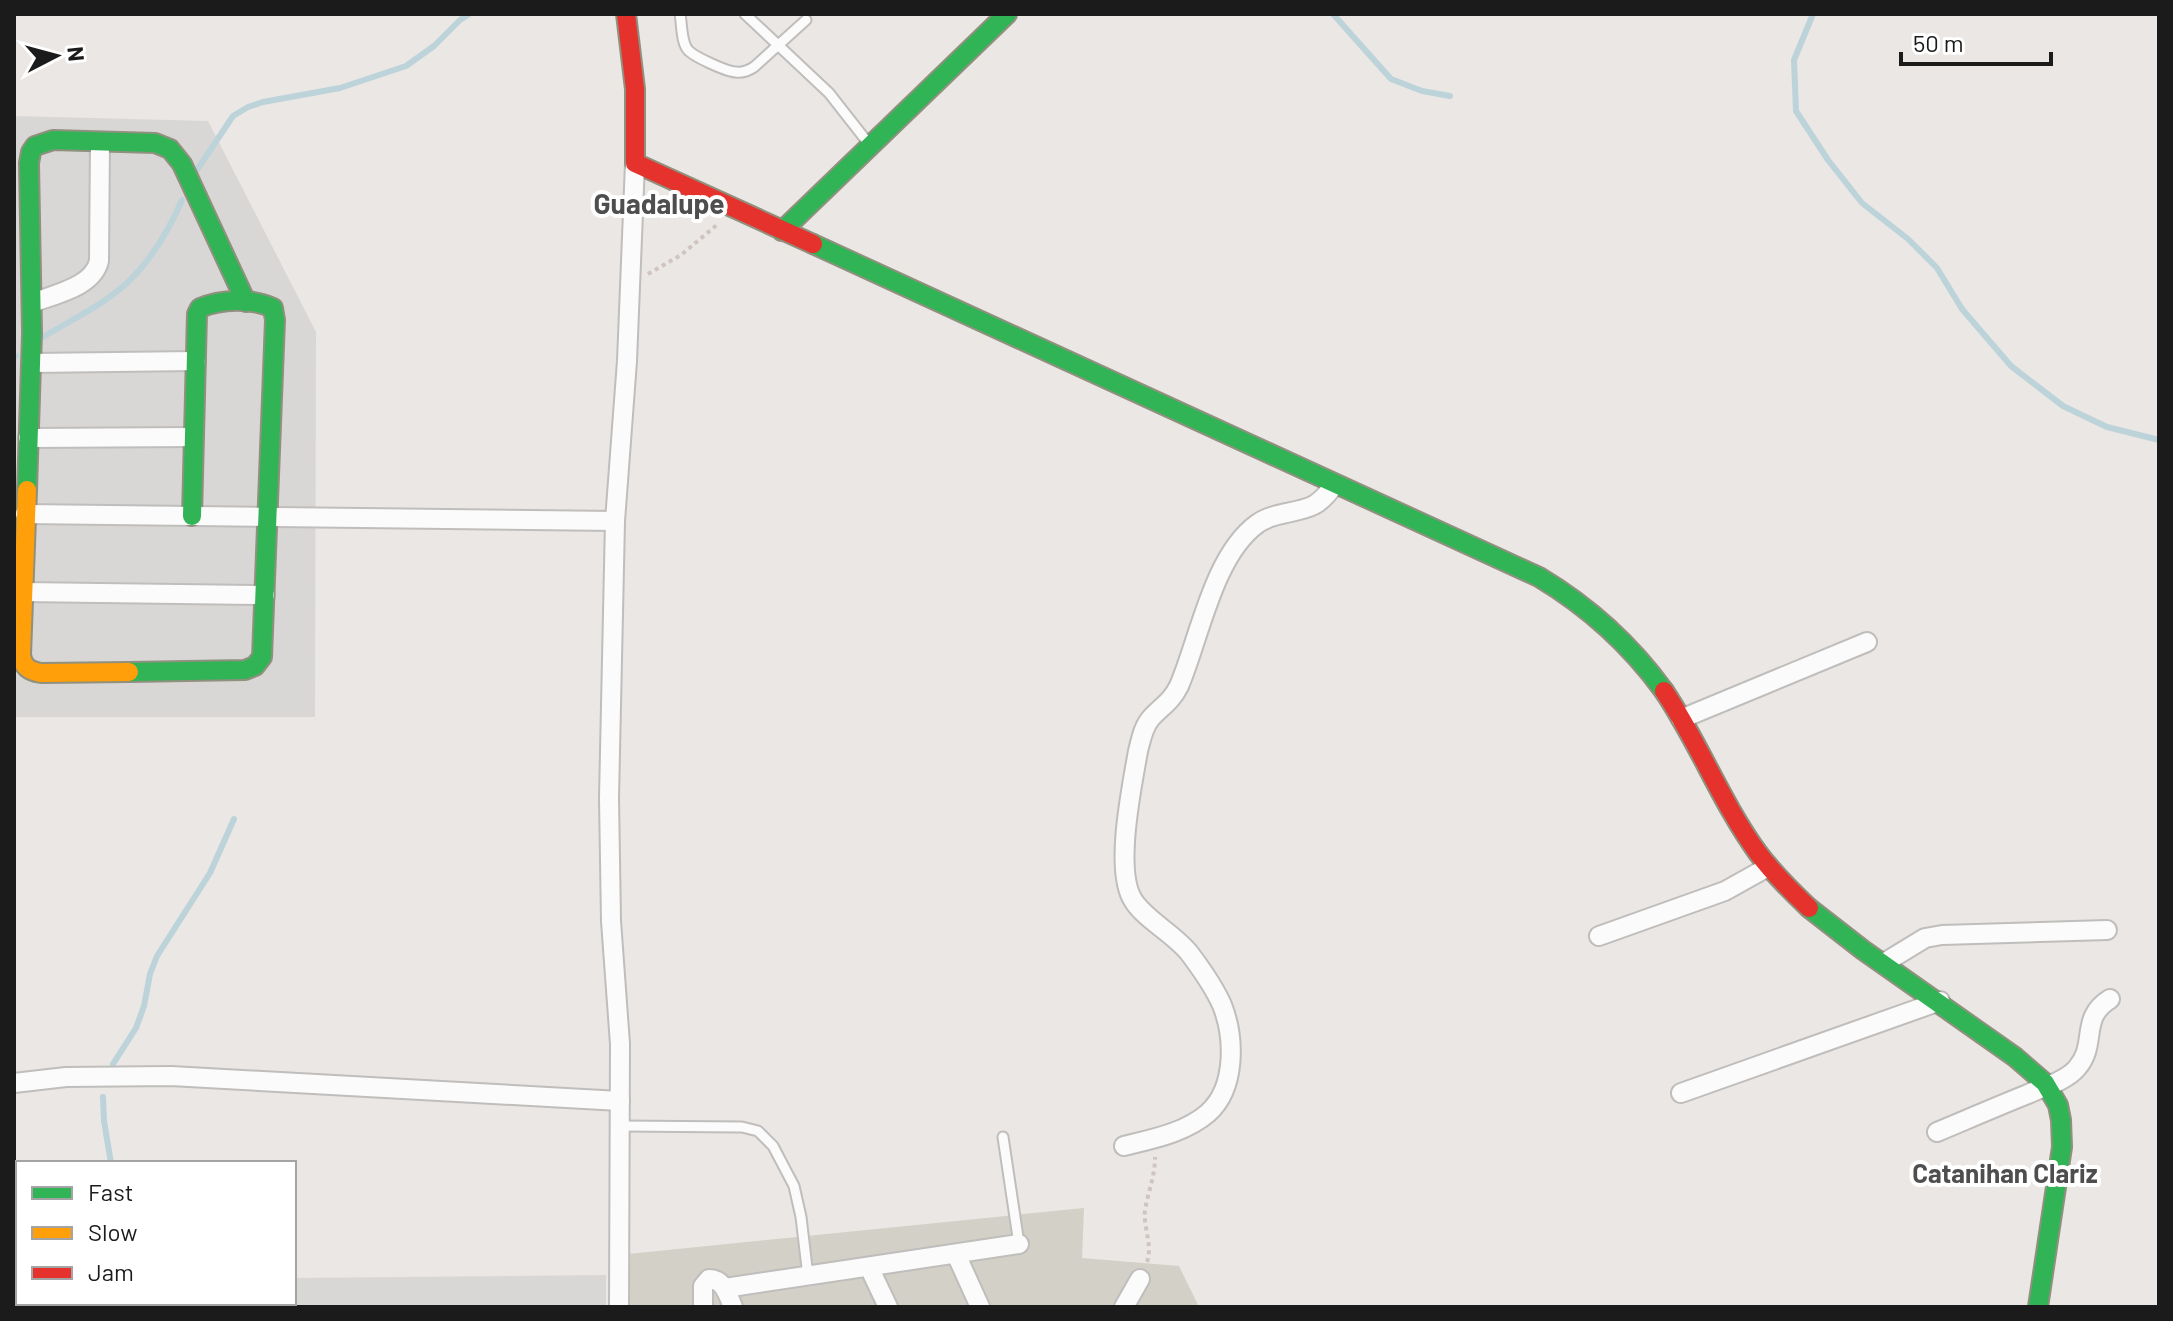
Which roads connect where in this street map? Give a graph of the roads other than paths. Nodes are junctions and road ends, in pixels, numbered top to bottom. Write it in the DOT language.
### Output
graph roads {
  1 [pos="626,14"];
  2 [pos="680,14"];
  3 [pos="745,14"];
  4 [pos="1007,14"];
  5 [pos="806,20"];
  6 [pos="777,46"];
  7 [pos="100,142"];
  8 [pos="871,147"];
  9 [pos="635,163"];
  10 [pos="782,231"];
  11 [pos="246,302"];
  12 [pos="32,303"];
  13 [pos="196,361"];
  14 [pos="31,363"];
  15 [pos="194,437"];
  16 [pos="28,438"];
  17 [pos="1335,484"];
  18 [pos="25,514"];
  19 [pos="192,516"];
  20 [pos="269,517"];
  21 [pos="615,521"];
  22 [pos="22,592"];
  23 [pos="265,595"];
  24 [pos="1867,642"];
  25 [pos="1681,719"];
  26 [pos="1768,867"];
  27 [pos="2107,930"];
  28 [pos="1599,936"];
  29 [pos="1884,963"];
  30 [pos="2110,999"];
  31 [pos="1940,1001"];
  32 [pos="14,1083"];
  33 [pos="2047,1086"];
  34 [pos="1681,1093"];
  35 [pos="620,1101"];
  36 [pos="620,1126"];
  37 [pos="1937,1132"];
  38 [pos="1003,1137"];
  39 [pos="1124,1146"];
  40 [pos="1019,1244"];
  41 [pos="956,1254"];
  42 [pos="869,1267"];
  43 [pos="808,1276"];
  44 [pos="1140,1279"];
  45 [pos="725,1288"];
  46 [pos="619,1307"];
  47 [pos="703,1307"];
  48 [pos="733,1307"];
  49 [pos="888,1307"];
  50 [pos="980,1307"];
  51 [pos="1124,1307"];
  52 [pos="2038,1307"];
  1 -- 9 [label="street"];
  2 -- 6 [label="lane"];
  3 -- 6 [label="lane"];
  4 -- 8 [label="street"];
  5 -- 6 [label="lane"];
  6 -- 8 [label="lane"];
  7 -- 11 [label="street"];
  7 -- 12 [label="street"];
  7 -- 12 [label="street"];
  8 -- 10 [label="street"];
  9 -- 10 [label="street"];
  9 -- 21 [label="street"];
  10 -- 17 [label="street"];
  11 -- 13 [label="street"];
  11 -- 20 [label="street"];
  12 -- 14 [label="street"];
  13 -- 14 [label="street"];
  13 -- 15 [label="street"];
  14 -- 16 [label="street"];
  15 -- 16 [label="street"];
  15 -- 19 [label="street"];
  16 -- 18 [label="street"];
  17 -- 25 [label="street"];
  17 -- 39 [label="street"];
  18 -- 19 [label="street"];
  18 -- 22 [label="street"];
  19 -- 20 [label="street"];
  20 -- 21 [label="street"];
  20 -- 23 [label="street"];
  21 -- 35 [label="street"];
  22 -- 23 [label="street"];
  22 -- 23 [label="street"];
  24 -- 25 [label="street"];
  25 -- 26 [label="street"];
  26 -- 28 [label="street"];
  26 -- 29 [label="street"];
  27 -- 29 [label="street"];
  29 -- 31 [label="street"];
  30 -- 33 [label="street"];
  31 -- 33 [label="street"];
  31 -- 34 [label="street"];
  32 -- 35 [label="street"];
  33 -- 37 [label="street"];
  33 -- 52 [label="street"];
  35 -- 36 [label="street"];
  36 -- 43 [label="lane"];
  36 -- 46 [label="street"];
  38 -- 40 [label="lane"];
  40 -- 41 [label="street"];
  41 -- 42 [label="street"];
  41 -- 50 [label="street"];
  42 -- 43 [label="street"];
  42 -- 49 [label="street"];
  43 -- 45 [label="street"];
  44 -- 51 [label="street"];
  45 -- 47 [label="street"];
  45 -- 48 [label="street"];
}
